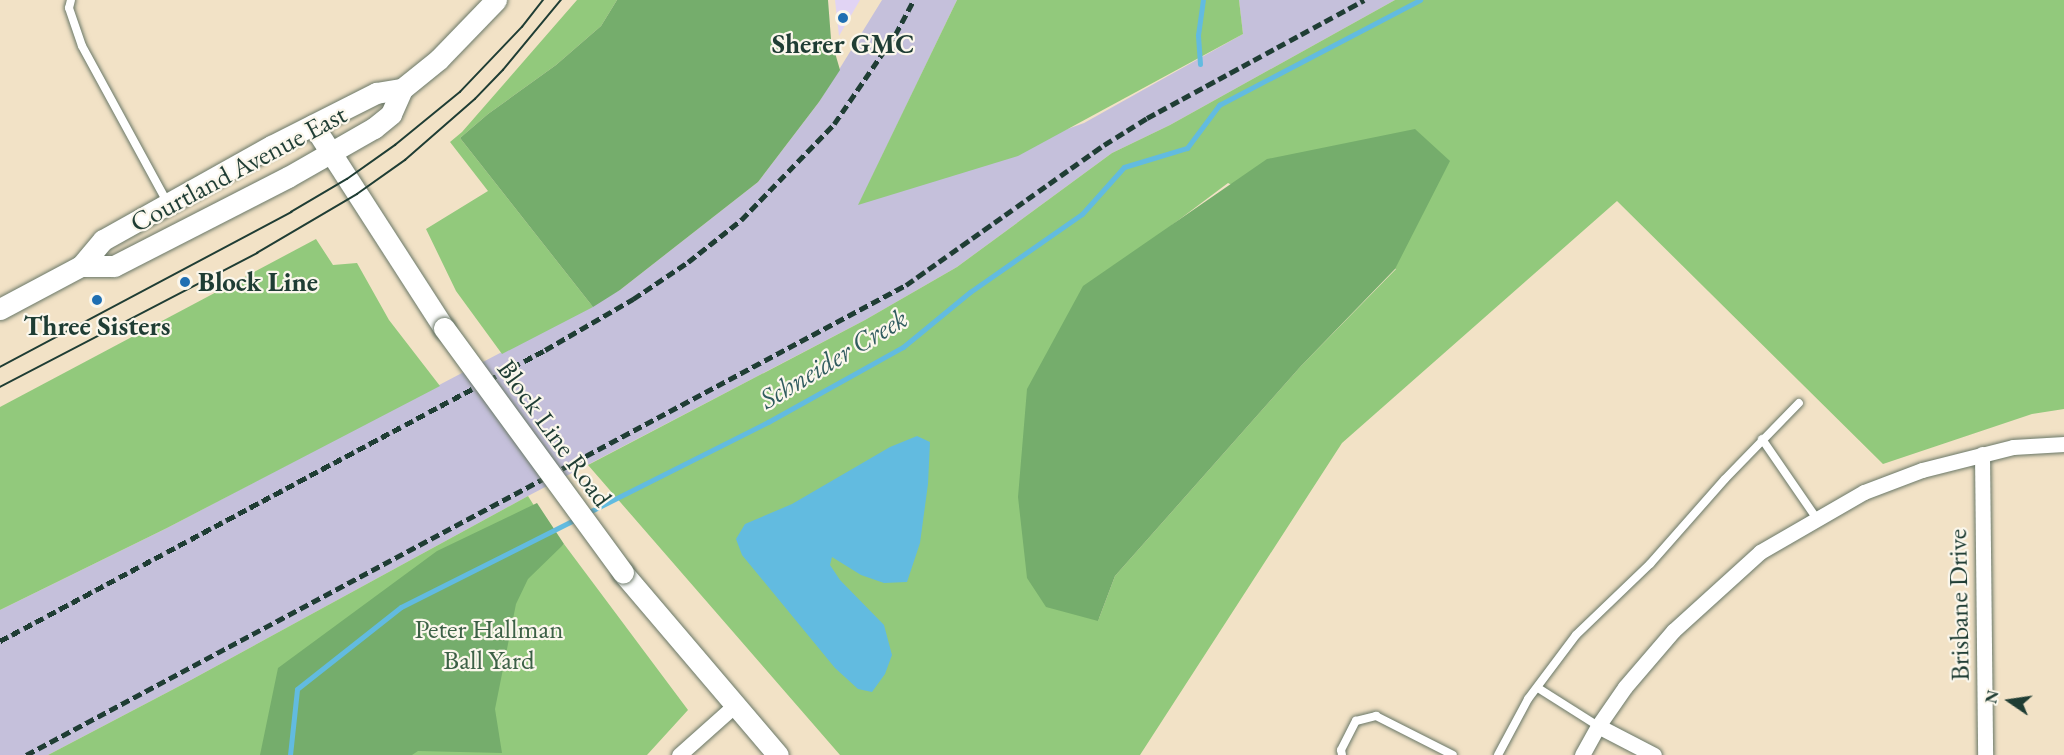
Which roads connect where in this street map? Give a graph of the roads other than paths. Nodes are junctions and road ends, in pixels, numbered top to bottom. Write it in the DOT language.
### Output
graph roads {
  1 [pos="70,0"];
  2 [pos="496,0"];
  3 [pos="402,89"];
  4 [pos="314,124"];
  5 [pos="331,152"];
  6 [pos="168,203"];
  7 [pos="81,267"];
  8 [pos="0,309"];
  9 [pos="1799,403"];
  10 [pos="1762,439"];
  11 [pos="2064,444"];
  12 [pos="1982,454"];
  13 [pos="1817,519"];
  14 [pos="1538,688"];
  15 [pos="734,706"];
  16 [pos="1598,726"];
  17 [pos="679,755"];
  18 [pos="778,755"];
  19 [pos="1342,755"];
  20 [pos="1453,755"];
  21 [pos="1498,755"];
  22 [pos="1582,755"];
  23 [pos="1654,755"];
  24 [pos="1985,755"];
  1 -- 6 [label="lane"];
  2 -- 3 [label="main road, Courtland Avenue East"];
  3 -- 4 [label="main road, Courtland Avenue East"];
  3 -- 5 [label="main road, Courtland Avenue East"];
  4 -- 5 [label="main road, Block Line Road"];
  4 -- 6 [label="main road, Courtland Avenue East"];
  5 -- 7 [label="main road, Courtland Avenue East"];
  5 -- 15 [label="main road, Block Line Road, bridge"];
  6 -- 7 [label="main road, Courtland Avenue East"];
  7 -- 8 [label="main road, Courtland Avenue East"];
  9 -- 10 [label="lane"];
  10 -- 13 [label="lane"];
  10 -- 14 [label="lane"];
  11 -- 12 [label="street"];
  12 -- 13 [label="street"];
  12 -- 24 [label="street, Brisbane Drive"];
  13 -- 16 [label="street"];
  14 -- 16 [label="lane"];
  14 -- 21 [label="lane"];
  15 -- 17 [label="street"];
  15 -- 18 [label="main road, Block Line Road"];
  16 -- 22 [label="street"];
  16 -- 23 [label="street"];
  19 -- 20 [label="lane"];
}
